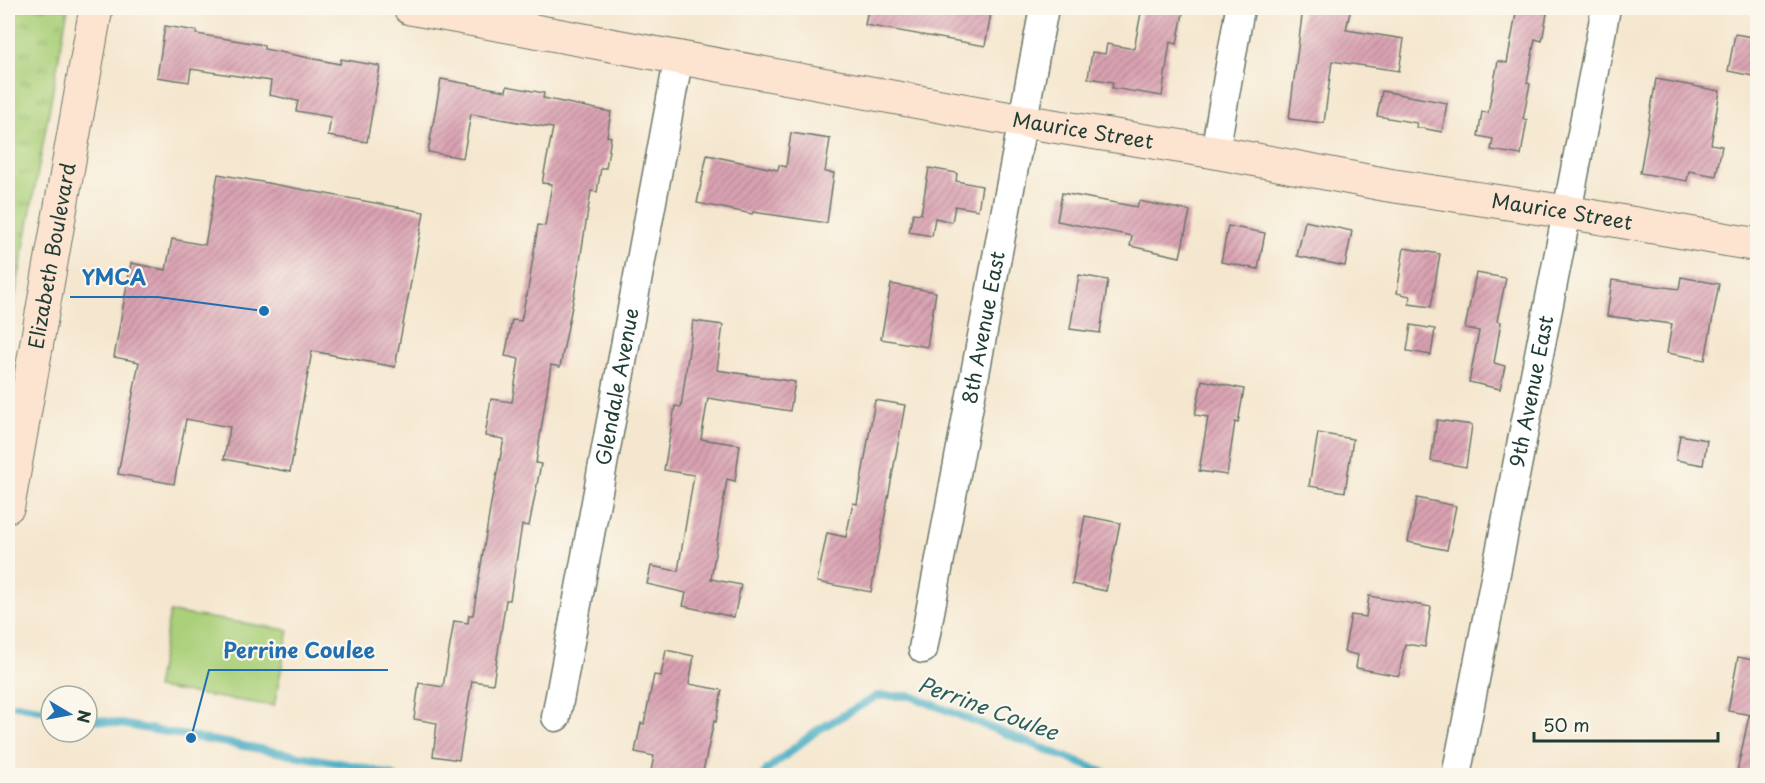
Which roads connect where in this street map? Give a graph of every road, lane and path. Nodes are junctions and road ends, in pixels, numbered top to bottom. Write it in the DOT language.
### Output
graph roads {
  1 [pos="96,8"];
  2 [pos="410,8"];
  3 [pos="1044,8"];
  4 [pos="1240,8"];
  5 [pos="1606,8"];
  6 [pos="472,13"];
  7 [pos="679,56"];
  8 [pos="1022,121"];
  9 [pos="1215,152"];
  10 [pos="1567,212"];
  11 [pos="1758,245"];
  12 [pos="8,506"];
  13 [pos="923,649"];
  14 [pos="556,717"];
  15 [pos="1456,776"];
  1 -- 12 [label="street, Elizabeth Boulevard"];
  2 -- 6 [label="street, Maurice Street"];
  3 -- 8 [label="street, 8th Avenue East"];
  4 -- 9 [label="street"];
  5 -- 10 [label="street, 9th Avenue East"];
  6 -- 7 [label="street, Maurice Street"];
  7 -- 8 [label="street, Maurice Street"];
  7 -- 14 [label="street, Glendale Avenue"];
  8 -- 9 [label="street, Maurice Street"];
  8 -- 13 [label="street, 8th Avenue East"];
  9 -- 10 [label="street, Maurice Street"];
  10 -- 11 [label="street, Maurice Street"];
  10 -- 15 [label="street, 9th Avenue East"];
}
